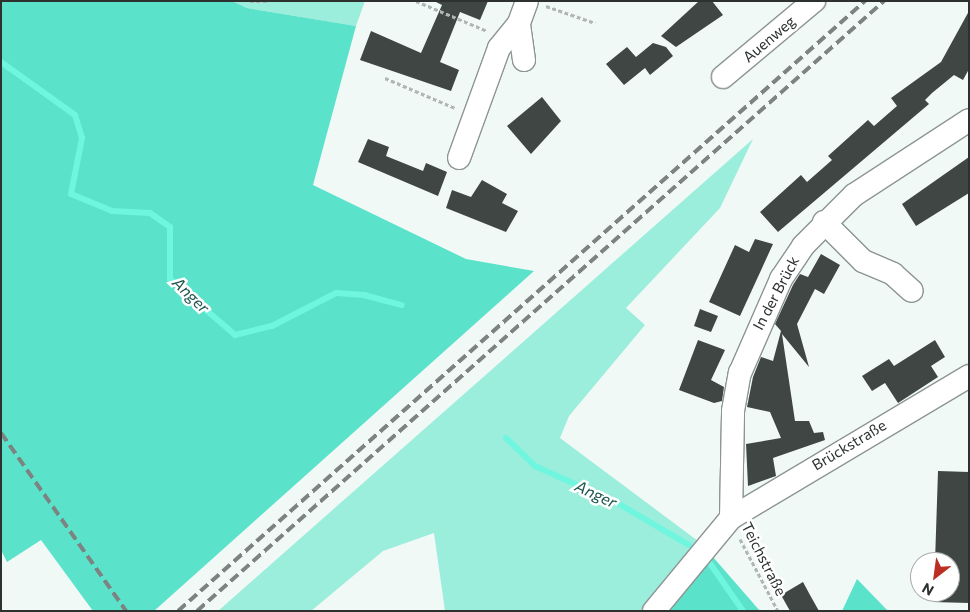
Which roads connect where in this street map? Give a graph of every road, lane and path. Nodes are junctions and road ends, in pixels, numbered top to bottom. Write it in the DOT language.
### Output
graph roads {
  1 [pos="250,1"];
  2 [pos="269,1"];
  3 [pos="416,1"];
  4 [pos="814,1"];
  5 [pos="534,3"];
  6 [pos="595,23"];
  7 [pos="513,31"];
  8 [pos="524,60"];
  9 [pos="723,77"];
  10 [pos="385,78"];
  11 [pos="474,116"];
  12 [pos="969,120"];
  13 [pos="459,158"];
  14 [pos="824,222"];
  15 [pos="912,291"];
  16 [pos="969,376"];
  17 [pos="731,518"];
  18 [pos="654,611"];
  19 [pos="778,611"];
  1 -- 2 [label="path"];
  3 -- 7 [label="path"];
  4 -- 9 [label="street, Auenweg"];
  5 -- 6 [label="path"];
  5 -- 7 [label="street"];
  7 -- 8 [label="street"];
  7 -- 11 [label="street"];
  10 -- 11 [label="path"];
  11 -- 13 [label="street"];
  12 -- 14 [label="street, In der Brück"];
  14 -- 15 [label="street"];
  14 -- 17 [label="street, In der Brück"];
  16 -- 17 [label="street, Brückstraße"];
  17 -- 18 [label="street, Brückstraße"];
  17 -- 19 [label="path, Teichstraße"];
}
